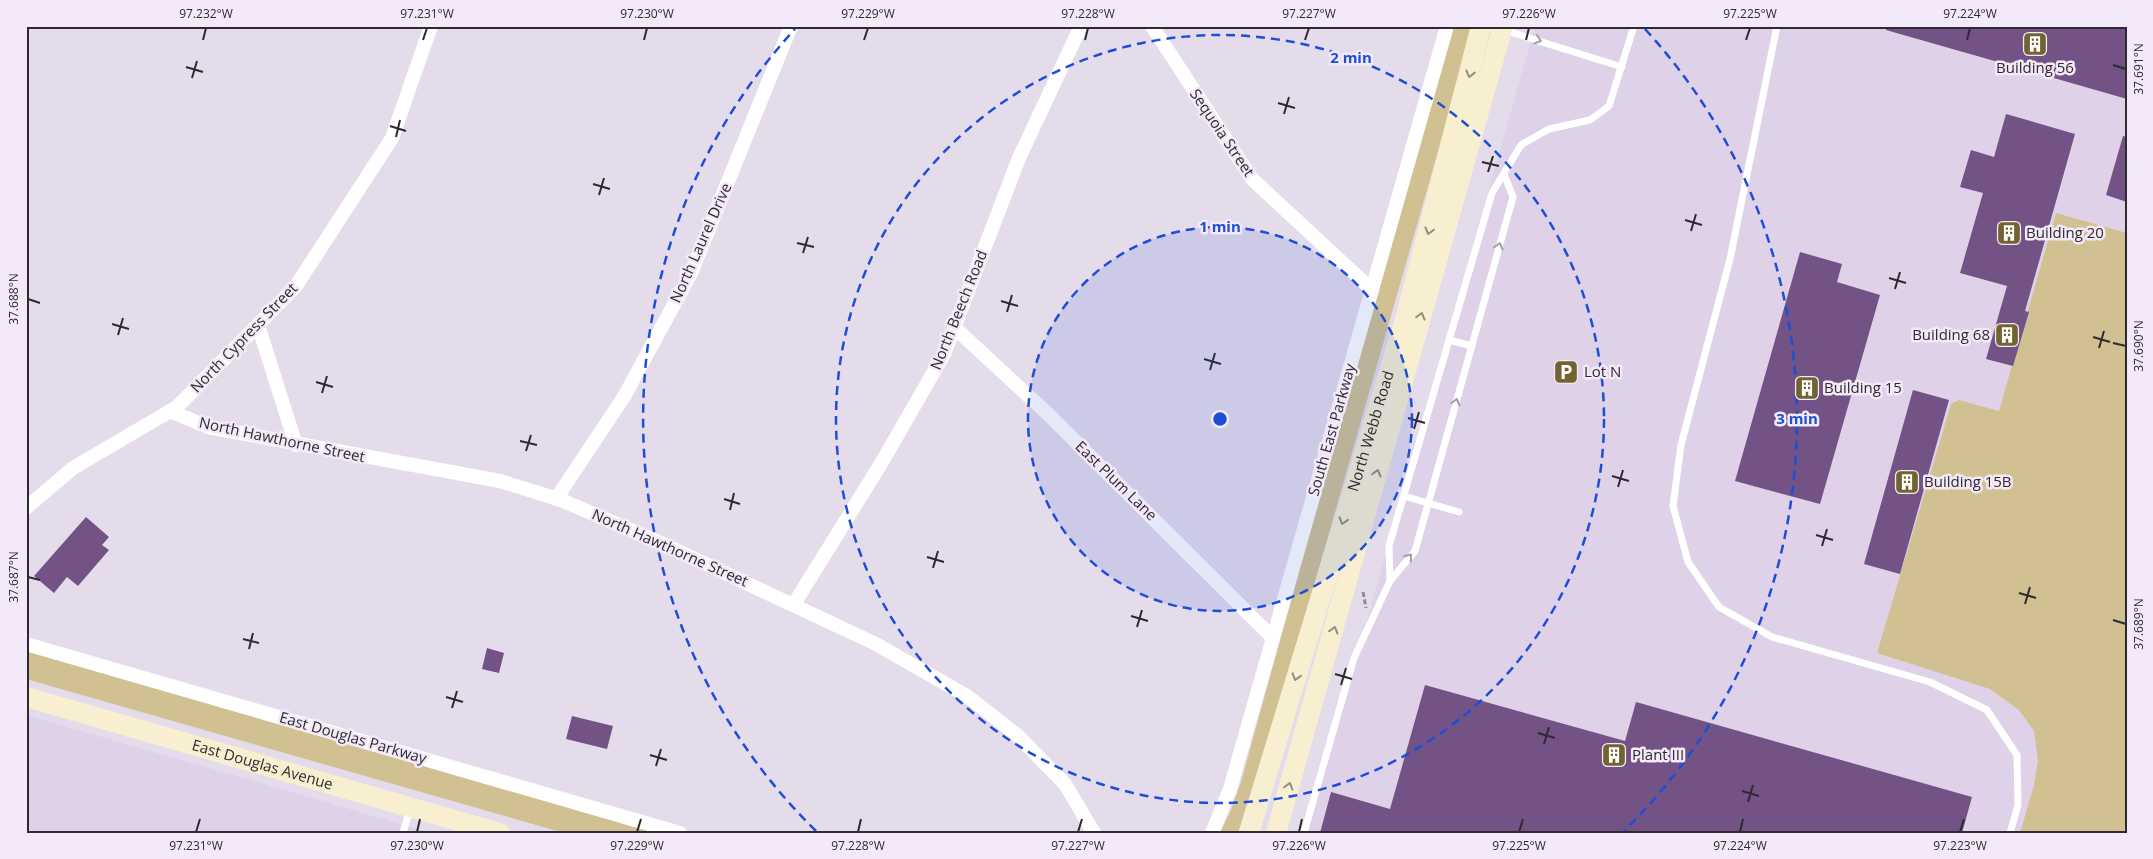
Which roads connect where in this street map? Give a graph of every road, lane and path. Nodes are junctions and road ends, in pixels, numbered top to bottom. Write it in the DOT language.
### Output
graph roads {
  1 [pos="431,26"];
  2 [pos="792,26"];
  3 [pos="1081,26"];
  4 [pos="1152,26"];
  5 [pos="1447,26"];
  6 [pos="1481,26"];
  7 [pos="1634,26"];
  8 [pos="1777,26"];
  9 [pos="1499,27"];
  10 [pos="1622,67"];
  11 [pos="1504,174"];
  12 [pos="1372,290"];
  13 [pos="258,325"];
  14 [pos="955,328"];
  15 [pos="1449,340"];
  16 [pos="1472,346"];
  17 [pos="170,412"];
  18 [pos="296,444"];
  19 [pos="1404,496"];
  20 [pos="556,498"];
  21 [pos="1428,503"];
  22 [pos="26,508"];
  23 [pos="1459,512"];
  24 [pos="1390,581"];
  25 [pos="1362,591"];
  26 [pos="794,604"];
  27 [pos="1369,628"];
  28 [pos="1273,638"];
  29 [pos="26,644"];
  30 [pos="26,697"];
  31 [pos="410,807"];
  32 [pos="402,833"];
  33 [pos="500,833"];
  34 [pos="680,833"];
  35 [pos="1094,833"];
  36 [pos="1212,833"];
  37 [pos="1249,833"];
  38 [pos="1276,833"];
  39 [pos="1304,833"];
  40 [pos="2010,833"];
  1 -- 13 [label="street, North Cypress Street"];
  2 -- 20 [label="street, North Laurel Drive"];
  3 -- 14 [label="street, North Beech Road"];
  4 -- 12 [label="street, Sequoia Street"];
  5 -- 12 [label="street, South East Parkway"];
  6 -- 37 [label="main road, North Webb Road, one-way"];
  7 -- 10 [label="lane"];
  8 -- 40 [label="lane"];
  9 -- 10 [label="lane, one-way"];
  38 -- 9 [label="main road, North Webb Road, one-way"];
  10 -- 11 [label="lane"];
  11 -- 15 [label="lane"];
  16 -- 11 [label="lane, one-way"];
  12 -- 28 [label="street, South East Parkway"];
  13 -- 17 [label="street, North Cypress Street"];
  13 -- 18 [label="street"];
  14 -- 26 [label="street, North Beech Road"];
  14 -- 28 [label="street, East Plum Lane"];
  15 -- 16 [label="lane"];
  15 -- 19 [label="lane"];
  21 -- 16 [label="lane, one-way"];
  17 -- 18 [label="street, North Hawthorne Street"];
  17 -- 22 [label="street, North Cypress Street"];
  18 -- 20 [label="street, North Hawthorne Street"];
  19 -- 21 [label="lane"];
  19 -- 24 [label="lane"];
  20 -- 26 [label="street, North Hawthorne Street"];
  21 -- 23 [label="lane"];
  24 -- 21 [label="lane, one-way"];
  24 -- 27 [label="lane"];
  25 -- 27 [label="path"];
  26 -- 35 [label="street, North Hawthorne Street"];
  27 -- 39 [label="lane"];
  28 -- 36 [label="street, South East Parkway"];
  29 -- 34 [label="street, East Douglas Parkway"];
  30 -- 31 [label="main road, East Douglas Avenue"];
  31 -- 32 [label="lane"];
  31 -- 33 [label="main road, East Douglas Avenue"];
}
